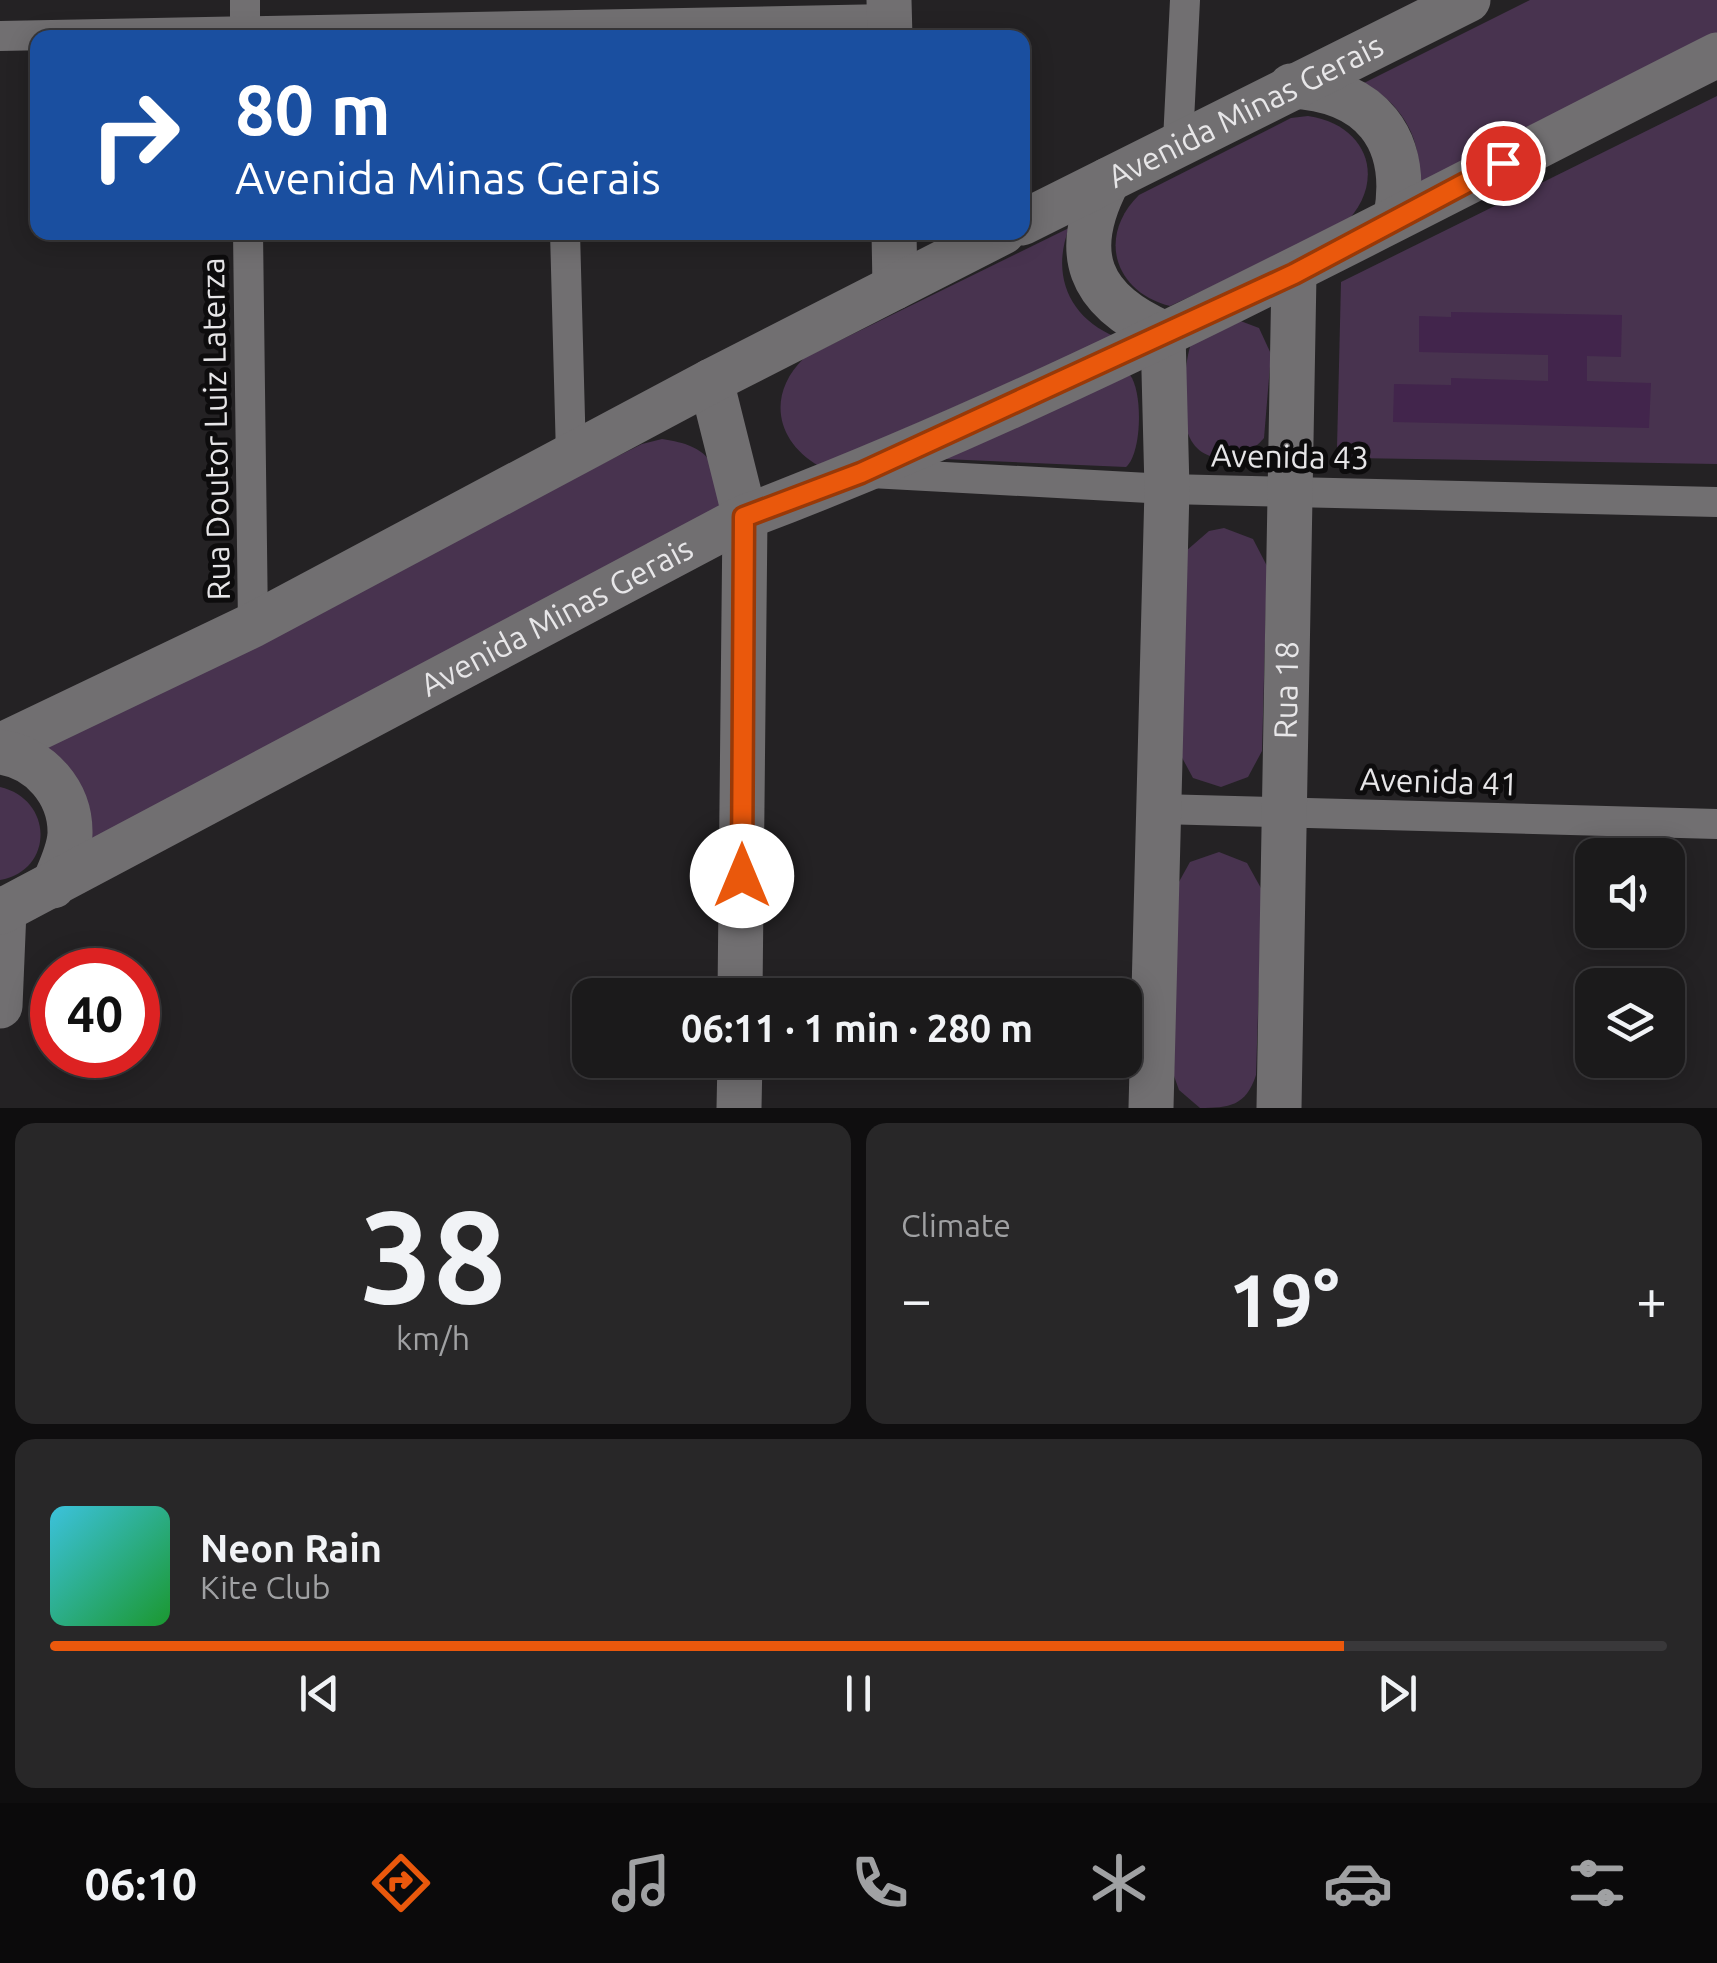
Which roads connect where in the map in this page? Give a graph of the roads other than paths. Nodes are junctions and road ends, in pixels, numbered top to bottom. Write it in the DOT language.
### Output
graph roads {
  1 [pos="245,0"];
  2 [pos="1185,0"];
  3 [pos="1468,0"];
  4 [pos="889,19"];
  5 [pos="559,22"];
  6 [pos="245,30"];
  7 [pos="350,30"];
  8 [pos="0,36"];
  9 [pos="30,36"];
  10 [pos="1717,55"];
  11 [pos="1291,86"];
  12 [pos="1178,141"];
  13 [pos="1108,180"];
  14 [pos="1396,217"];
  15 [pos="1030,219"];
  16 [pos="248,240"];
  17 [pos="565,240"];
  18 [pos="894,240"];
  19 [pos="987,240"];
  20 [pos="1294,274"];
  21 [pos="895,287"];
  22 [pos="1163,333"];
  23 [pos="711,381"];
  24 [pos="571,455"];
  25 [pos="861,473"];
  26 [pos="1166,489"];
  27 [pos="1290,492"];
  28 [pos="1717,502"];
  29 [pos="744,517"];
  30 [pos="253,624"];
  31 [pos="0,749"];
  32 [pos="1159,809"];
  33 [pos="1284,812"];
  34 [pos="1717,824"];
  35 [pos="53,886"];
  36 [pos="1,910"];
  37 [pos="740,978"];
  38 [pos="0,1006"];
  39 [pos="740,1078"];
  40 [pos="740,1108"];
  41 [pos="1151,1108"];
  42 [pos="1279,1108"];
  1 -- 6 [label="street"];
  2 -- 12 [label="street"];
  3 -- 11 [label="main road, Avenida Minas Gerais"];
  4 -- 5 [label="street"];
  5 -- 7 [label="street"];
  8 -- 9 [label="street"];
  10 -- 14 [label="main road, Avenida Minas Gerais"];
  11 -- 12 [label="main road, Avenida Minas Gerais"];
  11 -- 14 [label="main road"];
  12 -- 13 [label="main road, Avenida Minas Gerais"];
  13 -- 15 [label="main road, Avenida Minas Gerais"];
  13 -- 22 [label="main road"];
  14 -- 20 [label="main road, Avenida Minas Gerais"];
  16 -- 30 [label="street, Rua Doutor Luiz Laterza"];
  17 -- 24 [label="street"];
  18 -- 21 [label="main road"];
  19 -- 21 [label="main road"];
  20 -- 22 [label="main road, Avenida Minas Gerais"];
  20 -- 27 [label="main road, Rua 18"];
  21 -- 23 [label="main road"];
  22 -- 25 [label="main road, Avenida Minas Gerais"];
  22 -- 26 [label="main road"];
  23 -- 24 [label="main road"];
  23 -- 29 [label="main road"];
  24 -- 30 [label="main road"];
  25 -- 26 [label="street, Avenida 43"];
  25 -- 29 [label="main road, Avenida Minas Gerais"];
  26 -- 27 [label="street, Avenida 43"];
  26 -- 32 [label="main road"];
  27 -- 28 [label="street, Avenida 43"];
  27 -- 33 [label="main road, Rua 18"];
  29 -- 35 [label="main road, Avenida Minas Gerais"];
  29 -- 37 [label="main road"];
  30 -- 31 [label="main road"];
  31 -- 35 [label="main road"];
  32 -- 33 [label="street, Avenida 41"];
  32 -- 41 [label="main road"];
  33 -- 34 [label="street, Avenida 41"];
  33 -- 42 [label="main road, Rua 18"];
  35 -- 36 [label="main road, Avenida Minas Gerais"];
  36 -- 38 [label="main road"];
  39 -- 40 [label="main road"];
}
